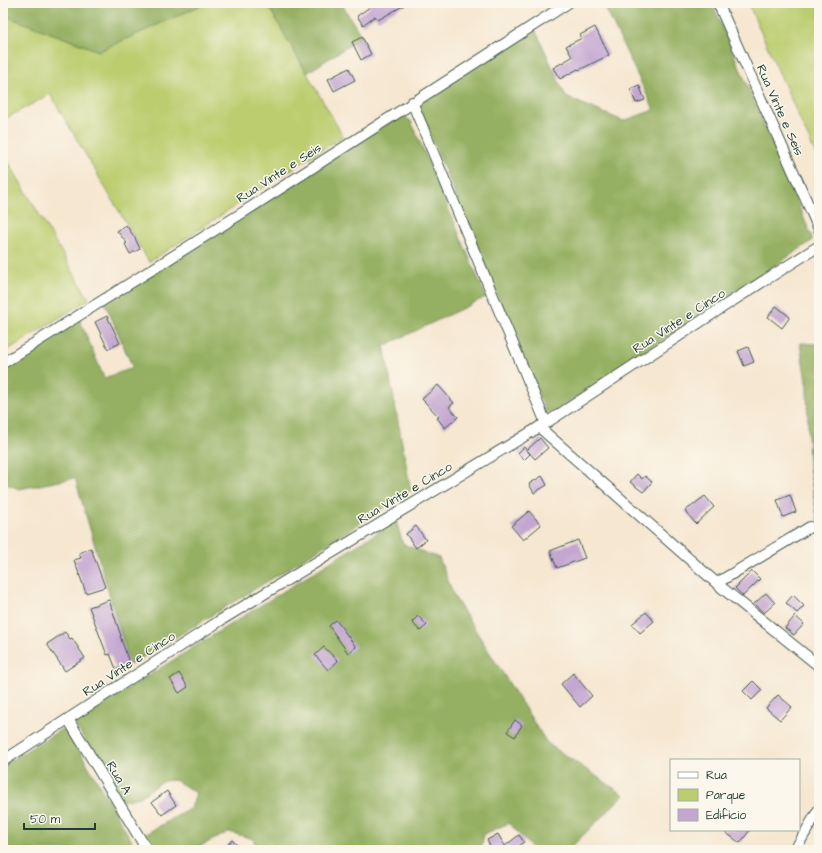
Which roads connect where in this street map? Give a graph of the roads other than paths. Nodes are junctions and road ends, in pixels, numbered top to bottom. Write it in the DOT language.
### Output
graph roads {
  1 [pos="568,3"];
  2 [pos="718,3"];
  3 [pos="412,102"];
  4 [pos="819,229"];
  5 [pos="819,246"];
  6 [pos="3,363"];
  7 [pos="542,425"];
  8 [pos="810,527"];
  9 [pos="717,583"];
  10 [pos="819,666"];
  11 [pos="68,719"];
  12 [pos="3,761"];
  13 [pos="819,809"];
  14 [pos="147,850"];
  15 [pos="796,850"];
  1 -- 3 [label="street, Rua Vinte e Seis"];
  2 -- 4 [label="street, Rua Vinte e Seis"];
  3 -- 6 [label="street, Rua Vinte e Seis"];
  3 -- 7 [label="street"];
  5 -- 7 [label="street, Rua Vinte e Cinco"];
  7 -- 9 [label="street"];
  7 -- 11 [label="street, Rua Vinte e Cinco"];
  8 -- 9 [label="street"];
  9 -- 10 [label="street"];
  11 -- 12 [label="street, Rua Vinte e Cinco"];
  11 -- 14 [label="street, Rua A"];
  13 -- 15 [label="street"];
}
